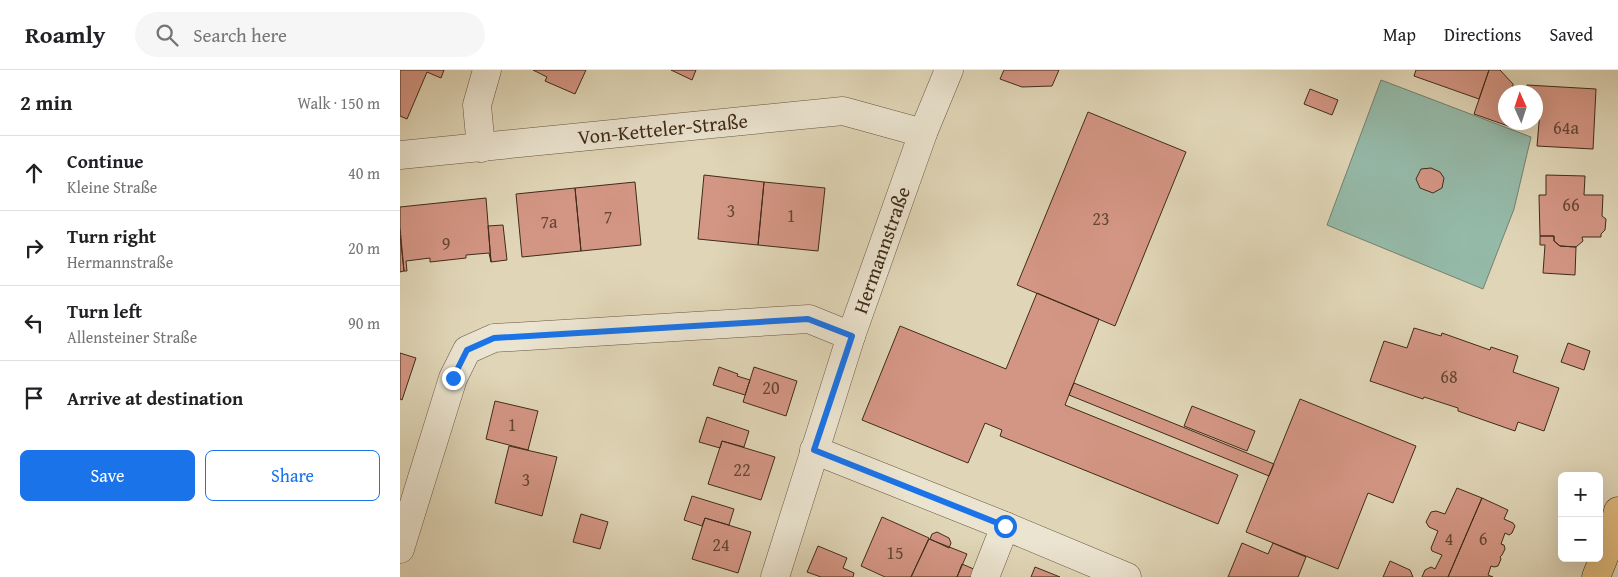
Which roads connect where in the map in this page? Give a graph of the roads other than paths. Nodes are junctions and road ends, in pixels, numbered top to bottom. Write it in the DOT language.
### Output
graph roads {
  1 [pos="487,70"];
  2 [pos="950,70"];
  3 [pos="923,133"];
  4 [pos="481,148"];
  5 [pos="400,155"];
  6 [pos="852,336"];
  7 [pos="814,450"];
  8 [pos="1618,511"];
  9 [pos="1005,526"];
  10 [pos="400,548"];
  11 [pos="774,577"];
  12 [pos="985,577"];
  13 [pos="1127,577"];
  14 [pos="1596,577"];
  1 -- 4 [label="street"];
  2 -- 3 [label="street, Hermannstraße"];
  3 -- 4 [label="street, Von-Ketteler-Straße"];
  3 -- 6 [label="street, Hermannstraße"];
  4 -- 5 [label="street, Von-Ketteler-Straße"];
  6 -- 7 [label="street, Hermannstraße"];
  6 -- 10 [label="street"];
  7 -- 9 [label="street"];
  7 -- 11 [label="street, Hermannstraße"];
  8 -- 14 [label="main road"];
  9 -- 12 [label="street"];
  9 -- 13 [label="street"];
}
